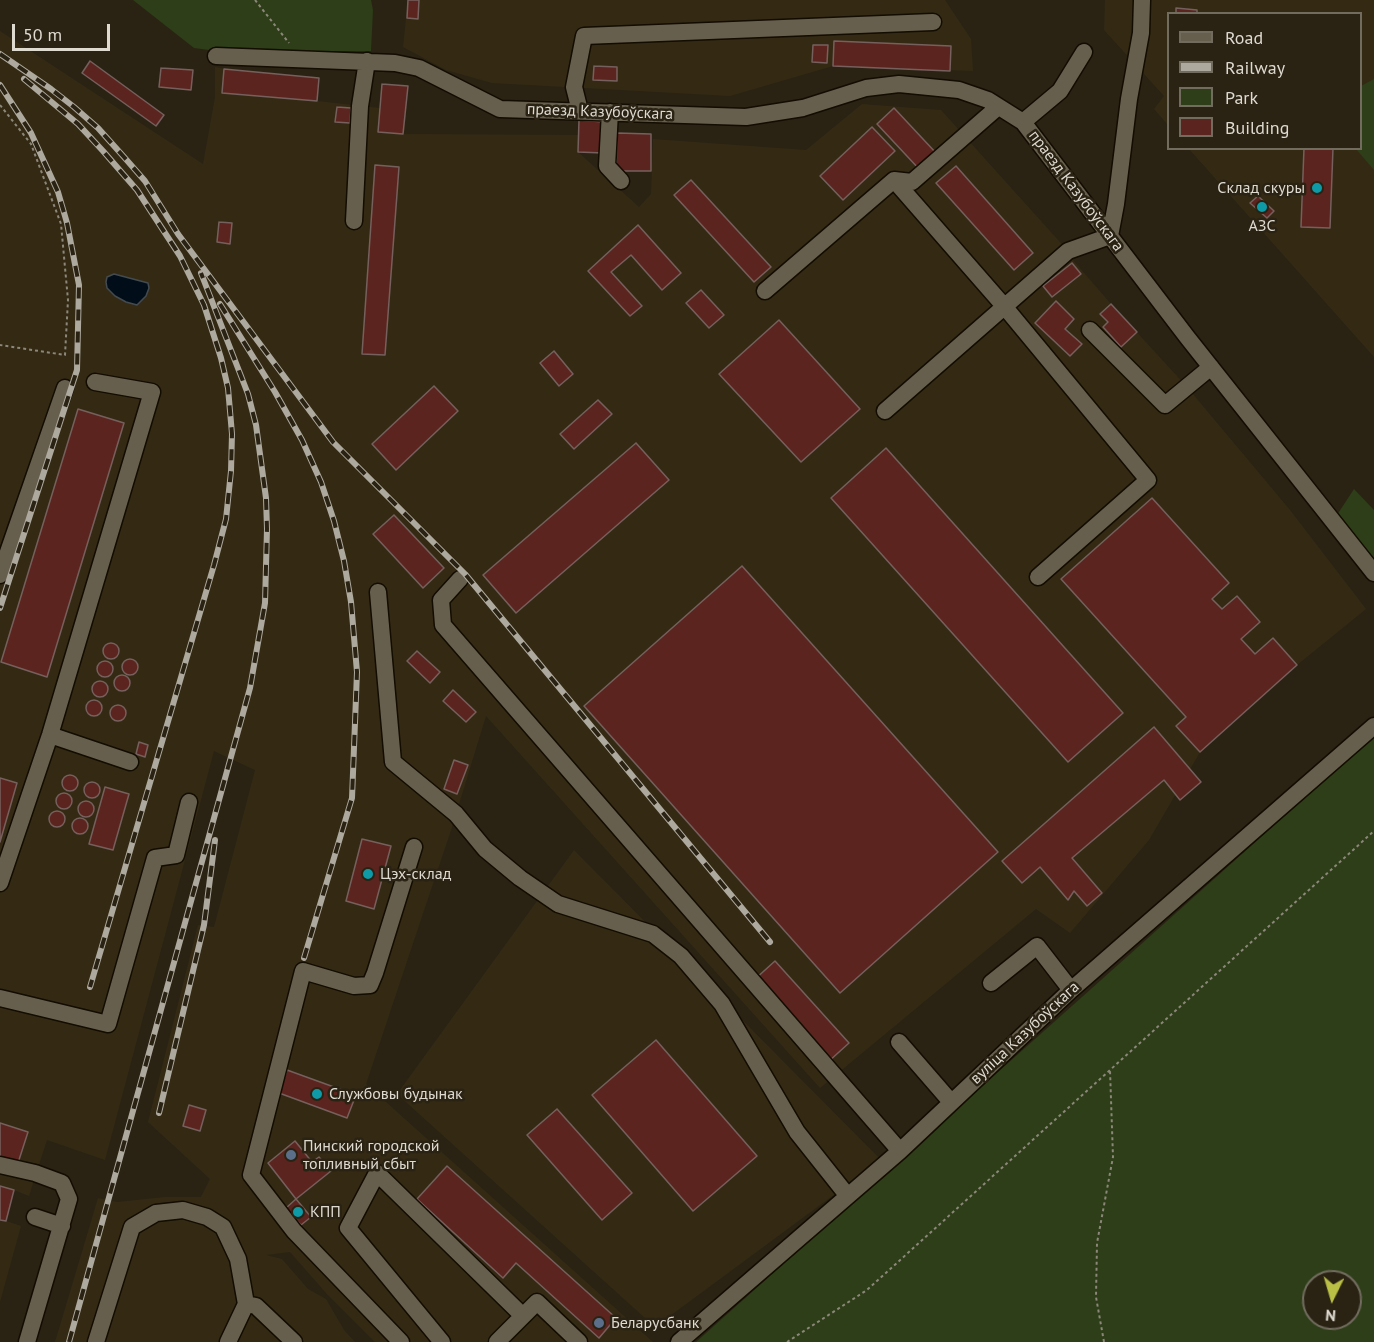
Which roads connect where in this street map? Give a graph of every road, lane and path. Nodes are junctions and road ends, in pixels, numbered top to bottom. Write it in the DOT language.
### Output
graph roads {
  1 [pos="255,0"];
  2 [pos="1142,0"];
  3 [pos="933,22"];
  4 [pos="1084,52"];
  5 [pos="216,56"];
  6 [pos="299,58"];
  7 [pos="367,61"];
  8 [pos="0,105"];
  9 [pos="998,107"];
  10 [pos="580,111"];
  11 [pos="610,112"];
  12 [pos="1023,122"];
  13 [pos="894,180"];
  14 [pos="621,181"];
  15 [pos="354,221"];
  16 [pos="1110,236"];
  17 [pos="765,291"];
  18 [pos="1004,306"];
  19 [pos="1090,330"];
  20 [pos="0,345"];
  21 [pos="1211,368"];
  22 [pos="95,382"];
  23 [pos="65,388"];
  24 [pos="885,411"];
  25 [pos="1374,573"];
  26 [pos="0,575"];
  27 [pos="1038,577"];
  28 [pos="460,579"];
  29 [pos="378,592"];
  30 [pos="1374,726"];
  31 [pos="50,735"];
  32 [pos="130,762"];
  33 [pos="189,802"];
  34 [pos="1374,831"];
  35 [pos="414,847"];
  36 [pos="0,883"];
  37 [pos="991,983"];
  38 [pos="1071,990"];
  39 [pos="0,998"];
  40 [pos="899,1042"];
  41 [pos="1110,1070"];
  42 [pos="951,1102"];
  43 [pos="900,1151"];
  44 [pos="0,1165"];
  45 [pos="847,1195"];
  46 [pos="35,1217"];
  47 [pos="62,1226"];
  48 [pos="246,1304"];
  49 [pos="523,1316"];
  50 [pos="27,1342"];
  51 [pos="96,1342"];
  52 [pos="228,1342"];
  53 [pos="294,1342"];
  54 [pos="401,1342"];
  55 [pos="442,1342"];
  56 [pos="497,1342"];
  57 [pos="579,1342"];
  58 [pos="679,1342"];
  59 [pos="787,1342"];
  60 [pos="1104,1342"];
  1 -- 6 [label="path"];
  2 -- 16 [label="street"];
  3 -- 10 [label="street"];
  4 -- 12 [label="street"];
  5 -- 6 [label="street, праезд Казубоўскага"];
  6 -- 7 [label="street, праезд Казубоўскага"];
  7 -- 10 [label="street, праезд Казубоўскага"];
  7 -- 15 [label="street"];
  8 -- 20 [label="path"];
  9 -- 11 [label="street, праезд Казубоўскага"];
  9 -- 12 [label="street, праезд Казубоўскага"];
  9 -- 13 [label="street"];
  10 -- 11 [label="street, праезд Казубоўскага"];
  11 -- 14 [label="street"];
  12 -- 16 [label="street, праезд Казубоўскага"];
  13 -- 17 [label="street"];
  13 -- 18 [label="street"];
  16 -- 18 [label="street"];
  16 -- 21 [label="street, праезд Казубоўскага"];
  18 -- 24 [label="street"];
  18 -- 27 [label="street"];
  19 -- 21 [label="street"];
  21 -- 25 [label="street, праезд Казубоўскага"];
  22 -- 31 [label="street"];
  23 -- 26 [label="street"];
  28 -- 43 [label="street"];
  29 -- 45 [label="street"];
  30 -- 38 [label="street, вуліца Казубоўскага"];
  31 -- 32 [label="street"];
  31 -- 36 [label="street"];
  33 -- 39 [label="street"];
  34 -- 41 [label="path"];
  35 -- 54 [label="street"];
  37 -- 38 [label="street"];
  38 -- 42 [label="street, вуліца Казубоўскага"];
  40 -- 42 [label="street"];
  41 -- 59 [label="path"];
  41 -- 60 [label="path"];
  42 -- 43 [label="street, вуліца Казубоўскага"];
  43 -- 45 [label="street, вуліца Казубоўскага"];
  44 -- 47 [label="street"];
  45 -- 58 [label="street, вуліца Казубоўскага"];
  46 -- 47 [label="street"];
  47 -- 50 [label="street"];
  48 -- 51 [label="street"];
  48 -- 52 [label="street"];
  48 -- 53 [label="street"];
  49 -- 55 [label="street"];
  49 -- 56 [label="street"];
  49 -- 57 [label="street"];
}
